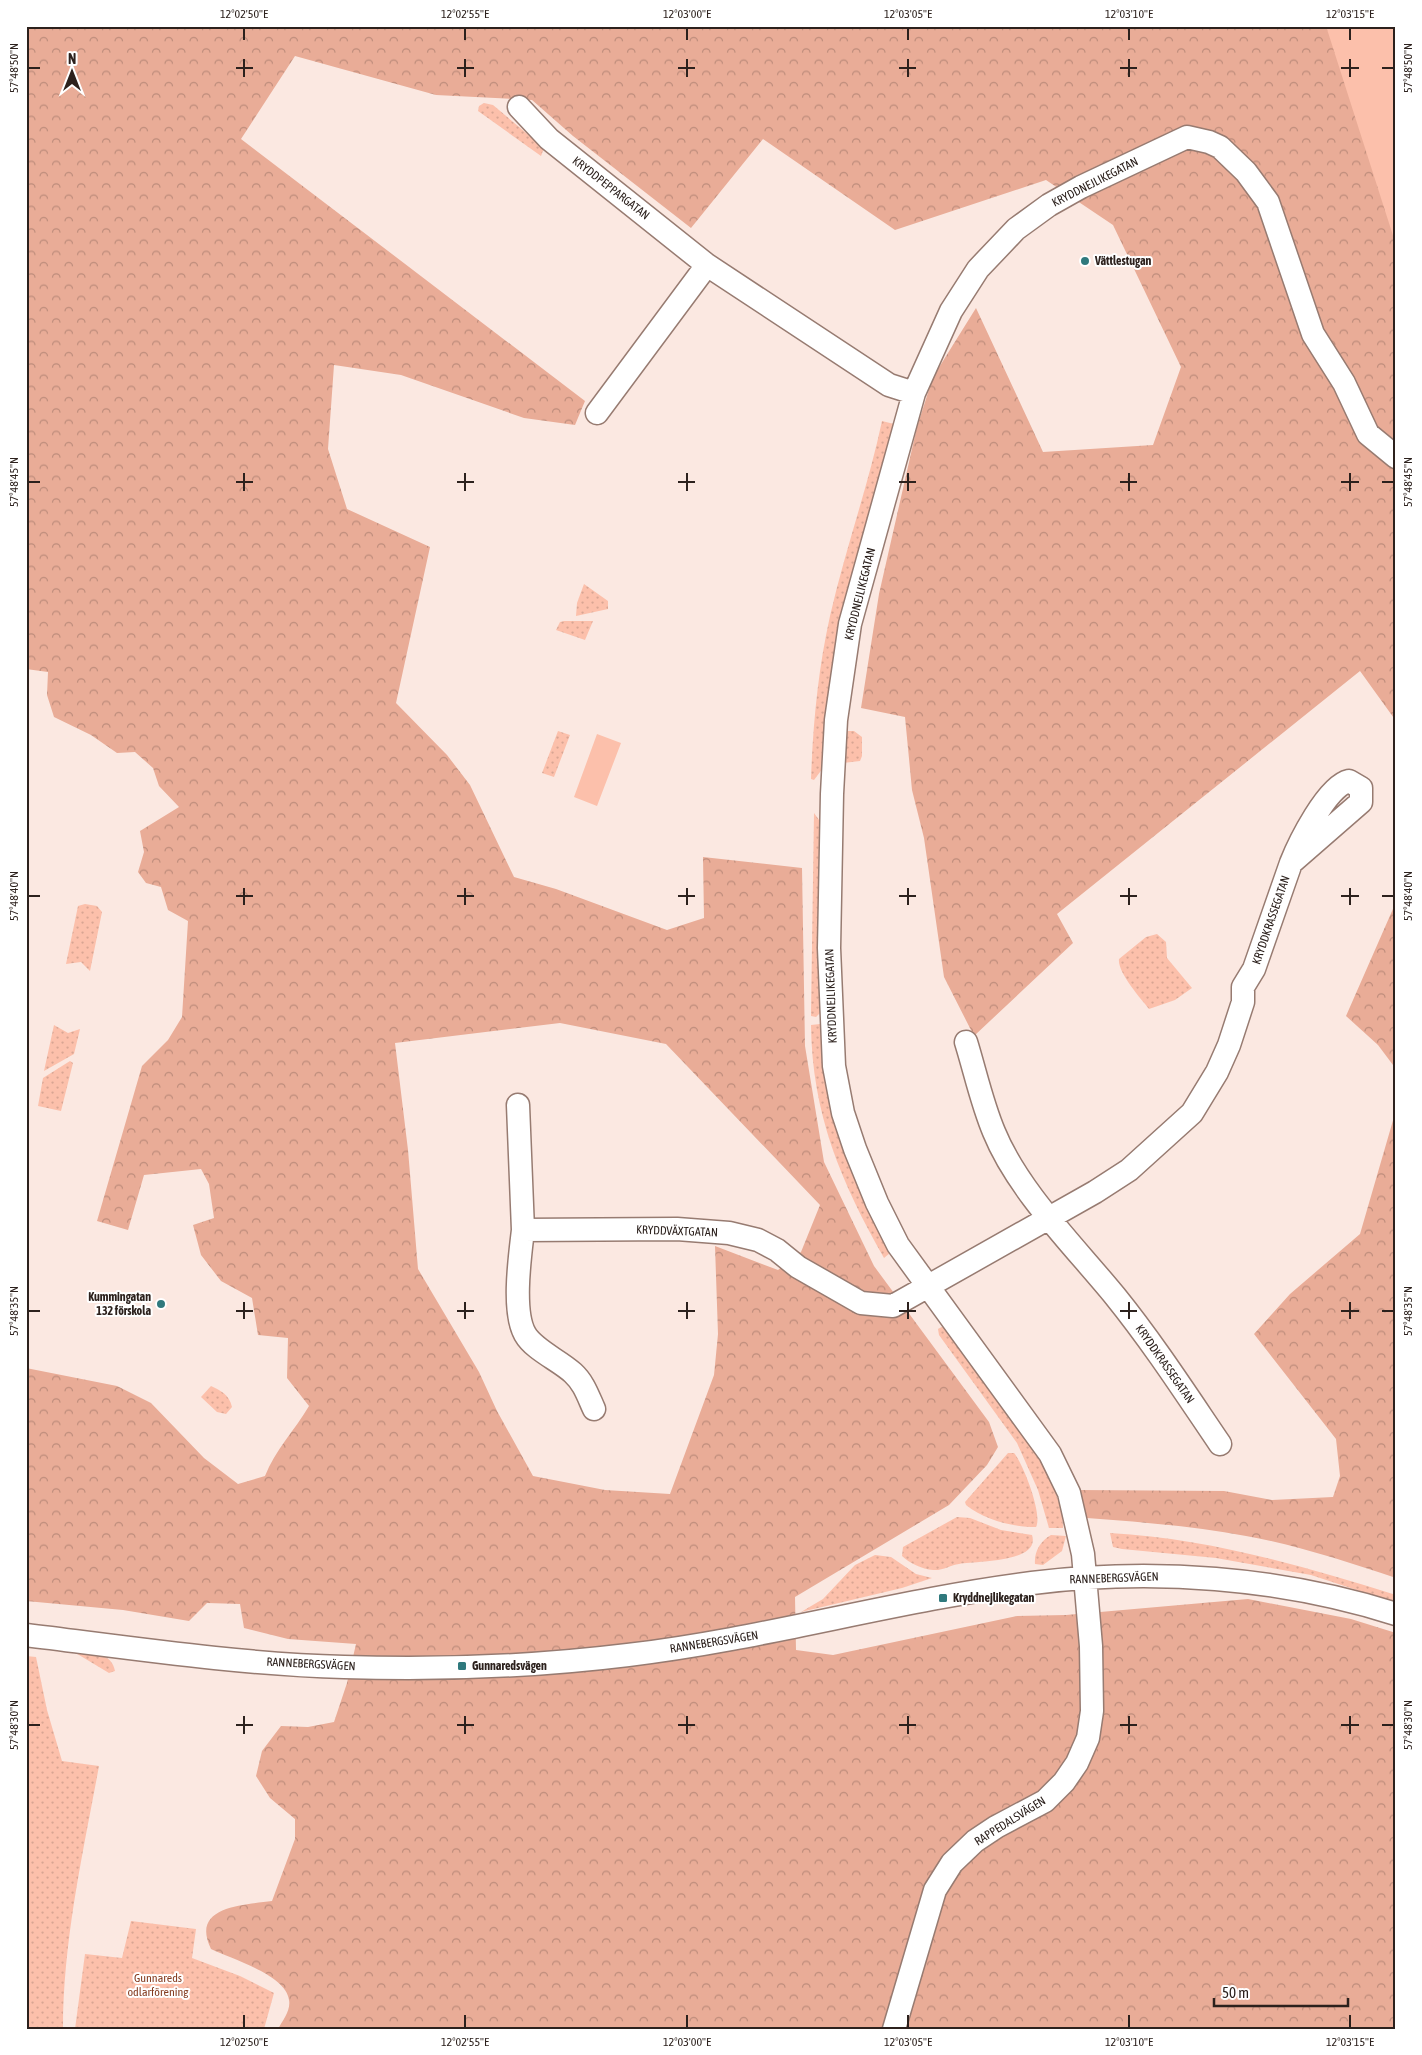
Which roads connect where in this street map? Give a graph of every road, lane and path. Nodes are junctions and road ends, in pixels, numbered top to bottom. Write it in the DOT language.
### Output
graph roads {
  1 [pos="519,107"];
  2 [pos="707,265"];
  3 [pos="914,393"];
  4 [pos="597,413"];
  5 [pos="1396,457"];
  6 [pos="1291,863"];
  7 [pos="966,1042"];
  8 [pos="518,1104"];
  9 [pos="1048,1218"];
  10 [pos="523,1230"];
  11 [pos="927,1287"];
  12 [pos="594,1409"];
  13 [pos="1220,1444"];
  14 [pos="1085,1578"];
  15 [pos="1396,1614"];
  16 [pos="26,1635"];
  17 [pos="894,2029"];
  1 -- 2 [label="street, KRYDDPEPPARGATAN"];
  2 -- 3 [label="street, KRYDDPEPPARGATAN"];
  2 -- 4 [label="street"];
  3 -- 5 [label="street, KRYDDNEJLIKEGATAN"];
  3 -- 11 [label="street, KRYDDNEJLIKEGATAN"];
  6 -- 9 [label="street, KRYDDKRASSEGATAN"];
  7 -- 9 [label="street, KRYDDKRASSEGATAN"];
  8 -- 10 [label="street"];
  9 -- 11 [label="street, KRYDDKRASSEGATAN"];
  9 -- 13 [label="street, KRYDDKRASSEGATAN"];
  10 -- 11 [label="street, KRYDDVÄXTGATAN"];
  10 -- 12 [label="street"];
  11 -- 14 [label="street, KRYDDNEJLIKEGATAN"];
  14 -- 15 [label="street, RANNEBERGSVÄGEN"];
  14 -- 16 [label="street, RANNEBERGSVÄGEN"];
  14 -- 17 [label="street, RAPPEDALSVÄGEN"];
}
